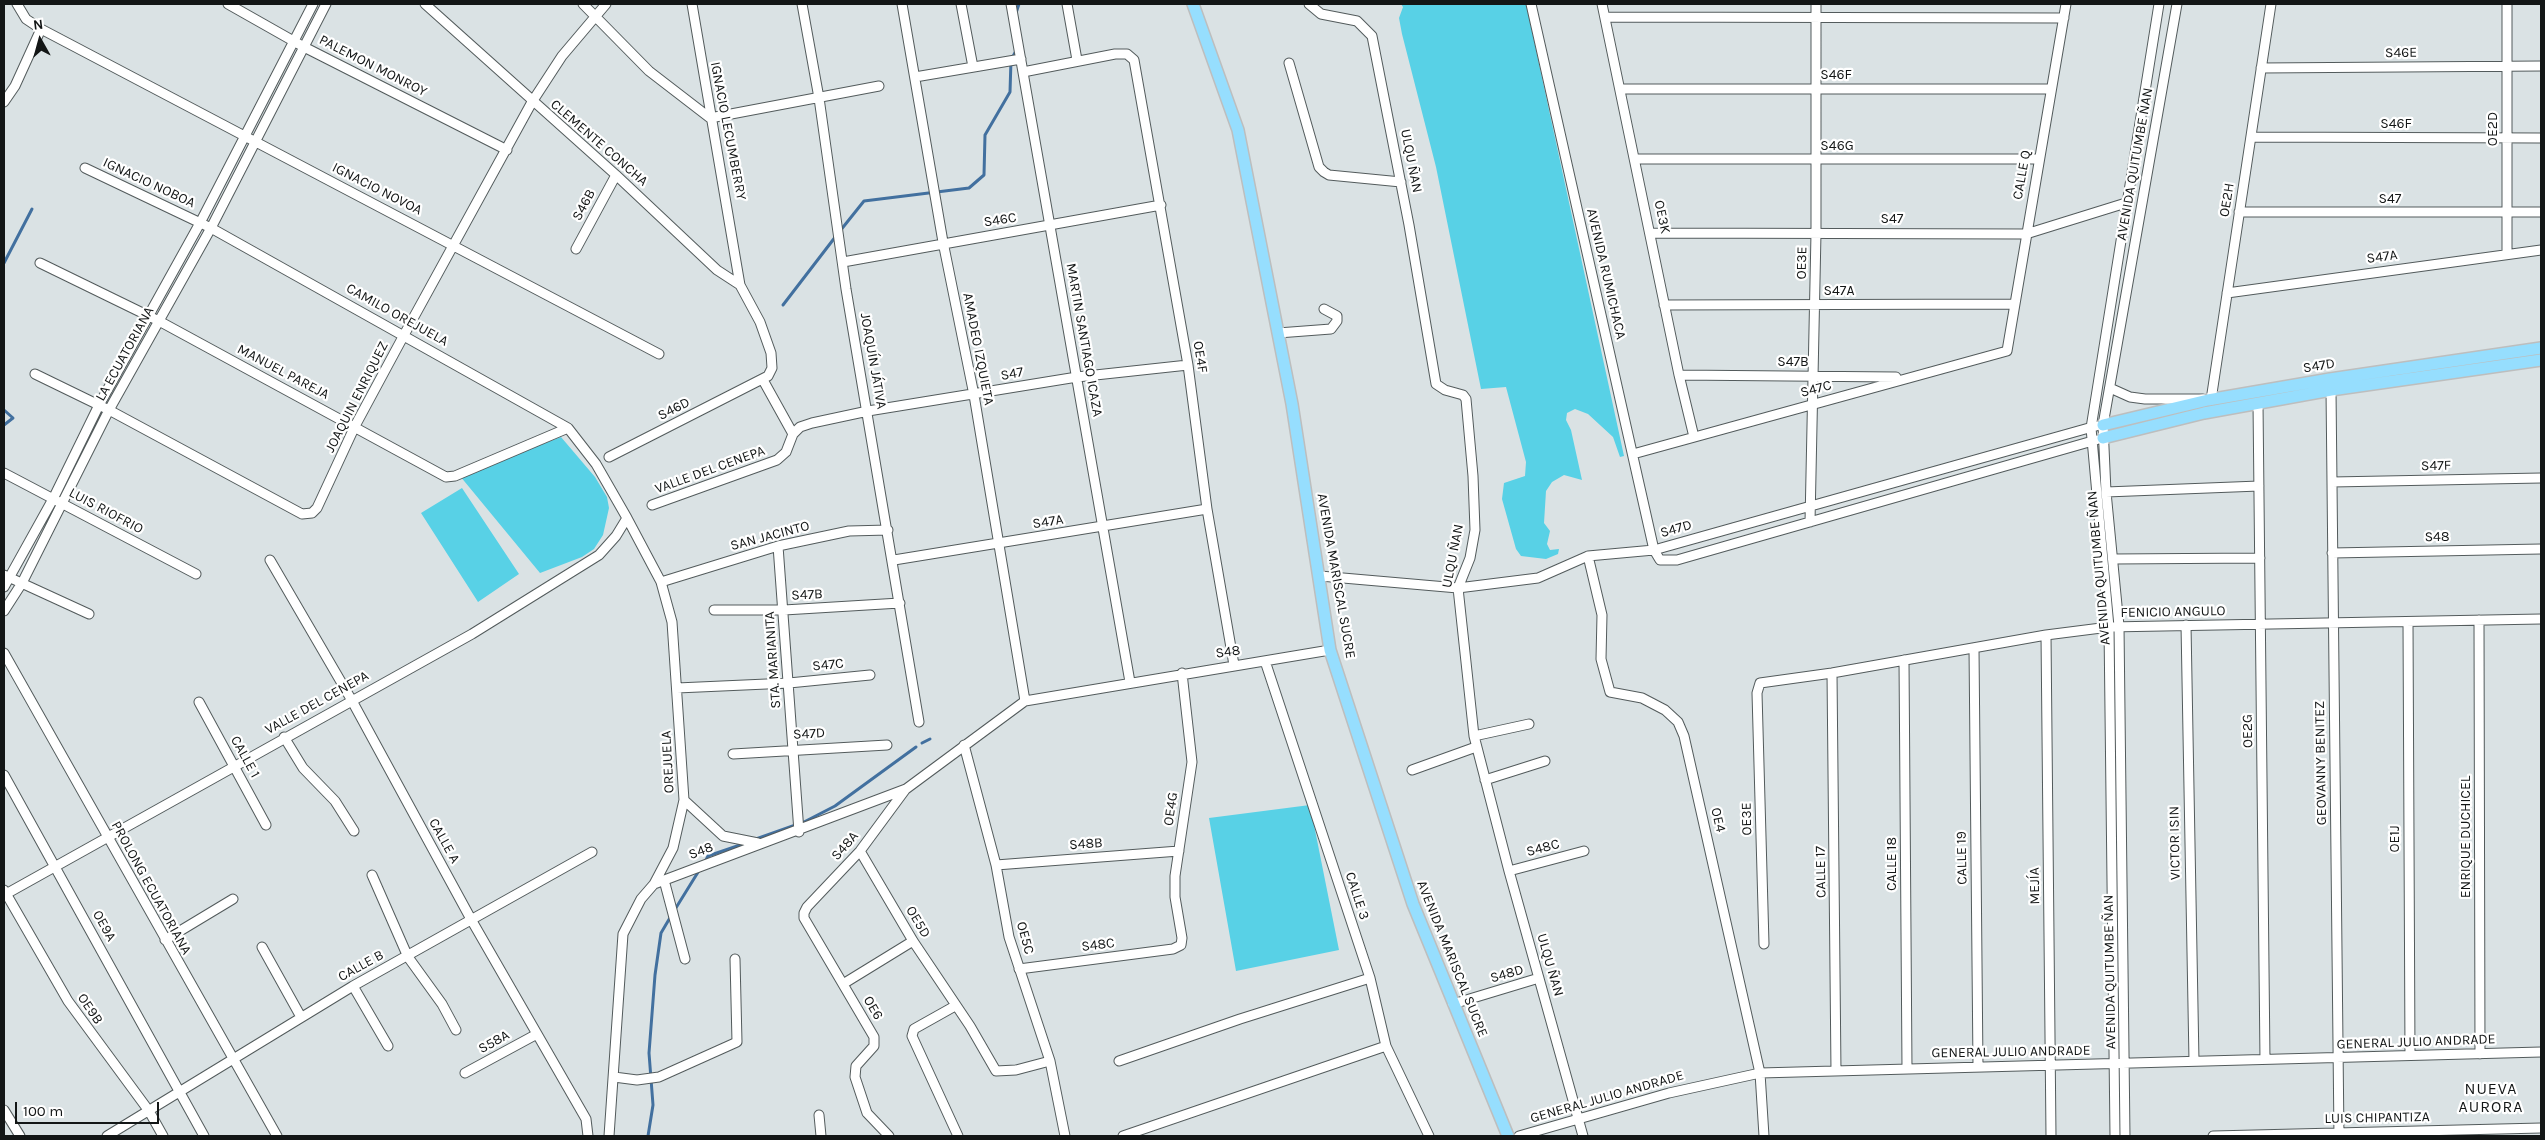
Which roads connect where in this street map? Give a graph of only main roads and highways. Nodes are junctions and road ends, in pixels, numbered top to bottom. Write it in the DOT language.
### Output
graph roads {
  1 [pos="1193,4"];
  2 [pos="2541,348"];
  3 [pos="2541,360"];
  4 [pos="2386,376"];
  5 [pos="2103,425"];
  6 [pos="2098,440"];
  7 [pos="1508,1136"];
  1 -- 7 [label="main road, AVENIDA MARISCAL SUCRE"];
  2 -- 4 [label="main road, S47D"];
  3 -- 4 [label="main road, S47D"];
  4 -- 5 [label="main road, S47D"];
  4 -- 6 [label="main road, S47D"];
}
